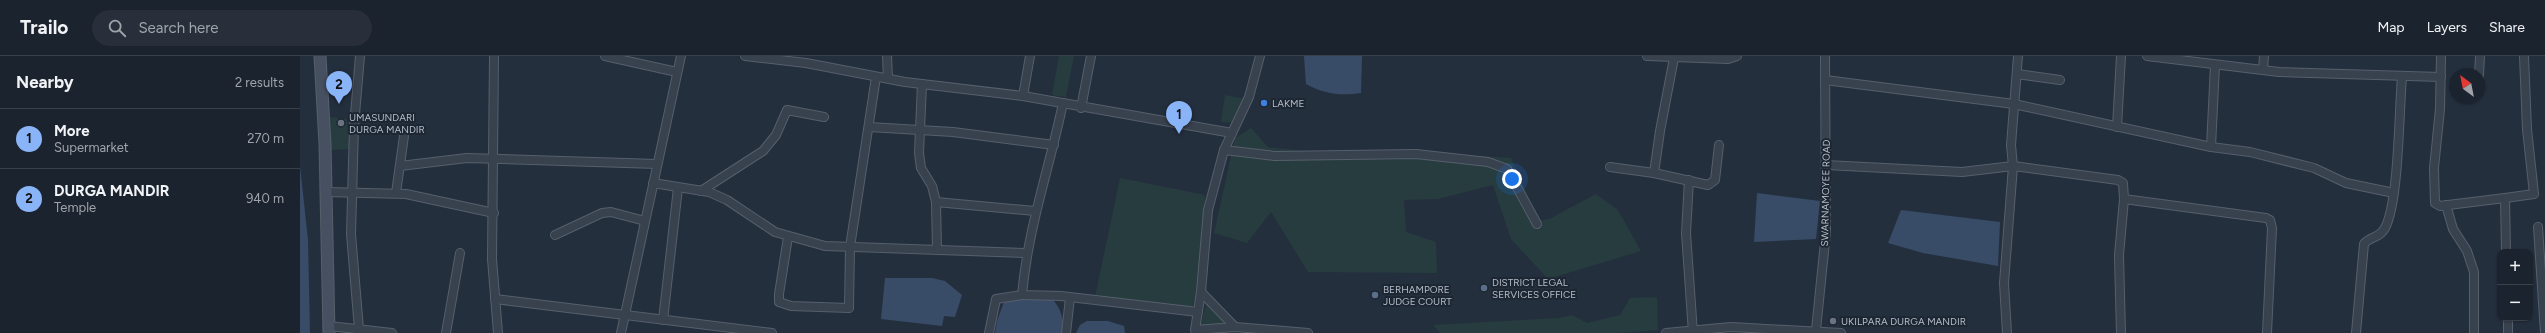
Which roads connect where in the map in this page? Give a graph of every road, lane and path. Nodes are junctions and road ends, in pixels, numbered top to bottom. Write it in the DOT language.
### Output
graph roads {
  1 [pos="320,56"];
  2 [pos="360,56"];
  3 [pos="494,56"];
  4 [pos="605,56"];
  5 [pos="681,56"];
  6 [pos="745,56"];
  7 [pos="887,56"];
  8 [pos="1030,56"];
  9 [pos="1091,56"];
  10 [pos="1260,56"];
  11 [pos="1647,56"];
  12 [pos="1737,56"];
  13 [pos="1825,56"];
  14 [pos="2018,56"];
  15 [pos="2121,56"];
  16 [pos="2147,56"];
  17 [pos="2264,56"];
  18 [pos="2441,56"];
  19 [pos="2480,56"];
  20 [pos="2524,56"];
  21 [pos="1683,57"];
  22 [pos="1674,58"];
  23 [pos="2215,65"];
  24 [pos="2479,68"];
  25 [pos="2263,70"];
  26 [pos="676,72"];
  27 [pos="2016,74"];
  28 [pos="876,77"];
  29 [pos="2402,77"];
  30 [pos="2441,77"];
  31 [pos="888,78"];
  32 [pos="1825,80"];
  33 [pos="2060,80"];
  34 [pos="922,84"];
  35 [pos="1023,96"];
  36 [pos="1063,103"];
  37 [pos="2014,104"];
  38 [pos="1082,108"];
  39 [pos="824,117"];
  40 [pos="869,127"];
  41 [pos="2118,127"];
  42 [pos="920,130"];
  43 [pos="1232,133"];
  44 [pos="404,136"];
  45 [pos="1054,145"];
  46 [pos="1719,145"];
  47 [pos="2211,147"];
  48 [pos="1224,150"];
  49 [pos="493,158"];
  50 [pos="657,164"];
  51 [pos="1826,165"];
  52 [pos="400,166"];
  53 [pos="2013,166"];
  54 [pos="1610,167"];
  55 [pos="1654,173"];
  56 [pos="1689,180"];
  57 [pos="653,183"];
  58 [pos="678,188"];
  59 [pos="701,191"];
  60 [pos="326,192"];
  61 [pos="351,192"];
  62 [pos="2394,192"];
  63 [pos="396,193"];
  64 [pos="2505,198"];
  65 [pos="2124,199"];
  66 [pos="936,202"];
  67 [pos="2446,205"];
  68 [pos="1035,211"];
  69 [pos="494,213"];
  70 [pos="645,221"];
  71 [pos="1537,224"];
  72 [pos="2538,227"];
  73 [pos="555,236"];
  74 [pos="788,237"];
  75 [pos="850,247"];
  76 [pos="2506,249"];
  77 [pos="937,250"];
  78 [pos="460,253"];
  79 [pos="1026,253"];
  80 [pos="1201,292"];
  81 [pos="1022,295"];
  82 [pos="1070,298"];
  83 [pos="495,299"];
  84 [pos="1198,312"];
  85 [pos="626,316"];
  86 [pos="663,320"];
  87 [pos="2508,321"];
  88 [pos="696,324"];
  89 [pos="1235,327"];
  90 [pos="329,330"];
  91 [pos="359,330"];
  92 [pos="1816,330"];
  93 [pos="1759,331"];
  94 [pos="756,332"];
  95 [pos="1195,332"];
  96 [pos="1693,332"];
  97 [pos="1805,332"];
  98 [pos="392,333"];
  99 [pos="446,333"];
  100 [pos="498,333"];
  101 [pos="621,333"];
  102 [pos="695,333"];
  103 [pos="772,333"];
  104 [pos="989,333"];
  105 [pos="1066,333"];
  106 [pos="1308,333"];
  107 [pos="1666,333"];
  108 [pos="1841,333"];
  109 [pos="2007,333"];
  110 [pos="2121,333"];
  111 [pos="2267,333"];
  112 [pos="2356,333"];
  113 [pos="2474,333"];
  114 [pos="2508,333"];
  115 [pos="2545,333"];
  1 -- 60 [label="street"];
  2 -- 61 [label="street"];
  3 -- 49 [label="street"];
  4 -- 26 [label="street"];
  5 -- 26 [label="street"];
  6 -- 28 [label="street"];
  7 -- 31 [label="street"];
  8 -- 35 [label="street"];
  9 -- 38 [label="street"];
  10 -- 43 [label="street"];
  11 -- 22 [label="street"];
  12 -- 21 [label="street"];
  13 -- 32 [label="street, SWARNAMOYEE ROAD"];
  14 -- 27 [label="street"];
  15 -- 41 [label="street"];
  16 -- 23 [label="street"];
  17 -- 25 [label="street"];
  18 -- 30 [label="street"];
  19 -- 24 [label="street"];
  20 -- 64 [label="street"];
  21 -- 22 [label="street"];
  22 -- 55 [label="street"];
  23 -- 25 [label="street"];
  23 -- 47 [label="street"];
  25 -- 29 [label="street"];
  26 -- 50 [label="street"];
  27 -- 33 [label="street"];
  27 -- 37 [label="street"];
  28 -- 31 [label="street"];
  28 -- 40 [label="street"];
  29 -- 30 [label="street"];
  29 -- 62 [label="street"];
  30 -- 67 [label="street"];
  31 -- 34 [label="street"];
  32 -- 37 [label="street"];
  32 -- 51 [label="street, SWARNAMOYEE ROAD"];
  34 -- 35 [label="street"];
  34 -- 42 [label="street"];
  35 -- 36 [label="street"];
  36 -- 38 [label="street"];
  36 -- 45 [label="street"];
  37 -- 41 [label="street"];
  37 -- 53 [label="street"];
  38 -- 43 [label="street"];
  39 -- 59 [label="street"];
  40 -- 42 [label="street"];
  40 -- 75 [label="street"];
  41 -- 47 [label="street"];
  42 -- 45 [label="street"];
  42 -- 66 [label="street"];
  43 -- 48 [label="street"];
  44 -- 52 [label="street"];
  45 -- 68 [label="street"];
  46 -- 56 [label="street"];
  47 -- 62 [label="street"];
  48 -- 71 [label="street"];
  48 -- 80 [label="street"];
  49 -- 50 [label="street"];
  49 -- 52 [label="street"];
  49 -- 69 [label="street"];
  50 -- 57 [label="street"];
  51 -- 53 [label="street"];
  51 -- 92 [label="street, SWARNAMOYEE ROAD"];
  52 -- 63 [label="street"];
  53 -- 65 [label="street"];
  53 -- 109 [label="street"];
  54 -- 55 [label="street"];
  55 -- 56 [label="street"];
  56 -- 96 [label="street"];
  57 -- 58 [label="street"];
  57 -- 70 [label="street"];
  58 -- 59 [label="street"];
  58 -- 86 [label="street"];
  59 -- 74 [label="street"];
  60 -- 61 [label="street"];
  60 -- 90 [label="street"];
  61 -- 63 [label="street"];
  61 -- 91 [label="street"];
  62 -- 112 [label="street"];
  63 -- 69 [label="street"];
  64 -- 67 [label="street"];
  64 -- 76 [label="street"];
  65 -- 110 [label="street"];
  65 -- 111 [label="street"];
  66 -- 68 [label="street"];
  66 -- 77 [label="street"];
  67 -- 113 [label="street"];
  68 -- 79 [label="street"];
  69 -- 83 [label="street"];
  70 -- 73 [label="street"];
  70 -- 85 [label="street"];
  72 -- 115 [label="street"];
  74 -- 75 [label="street"];
  74 -- 75 [label="street"];
  75 -- 77 [label="street"];
  77 -- 79 [label="street"];
  78 -- 99 [label="street"];
  79 -- 81 [label="street"];
  80 -- 84 [label="street"];
  80 -- 89 [label="street"];
  81 -- 82 [label="street"];
  81 -- 104 [label="street"];
  82 -- 84 [label="street"];
  82 -- 105 [label="street"];
  83 -- 85 [label="street"];
  83 -- 100 [label="street"];
  84 -- 95 [label="street"];
  85 -- 86 [label="street"];
  85 -- 101 [label="street"];
  86 -- 88 [label="street"];
  87 -- 114 [label="street"];
  88 -- 94 [label="street"];
  88 -- 102 [label="street"];
  89 -- 95 [label="street"];
  89 -- 106 [label="street"];
  90 -- 91 [label="street"];
  91 -- 98 [label="street"];
  92 -- 97 [label="street"];
  92 -- 108 [label="street"];
  93 -- 96 [label="street"];
  93 -- 97 [label="street"];
  94 -- 103 [label="street"];
  96 -- 107 [label="street"];
}
